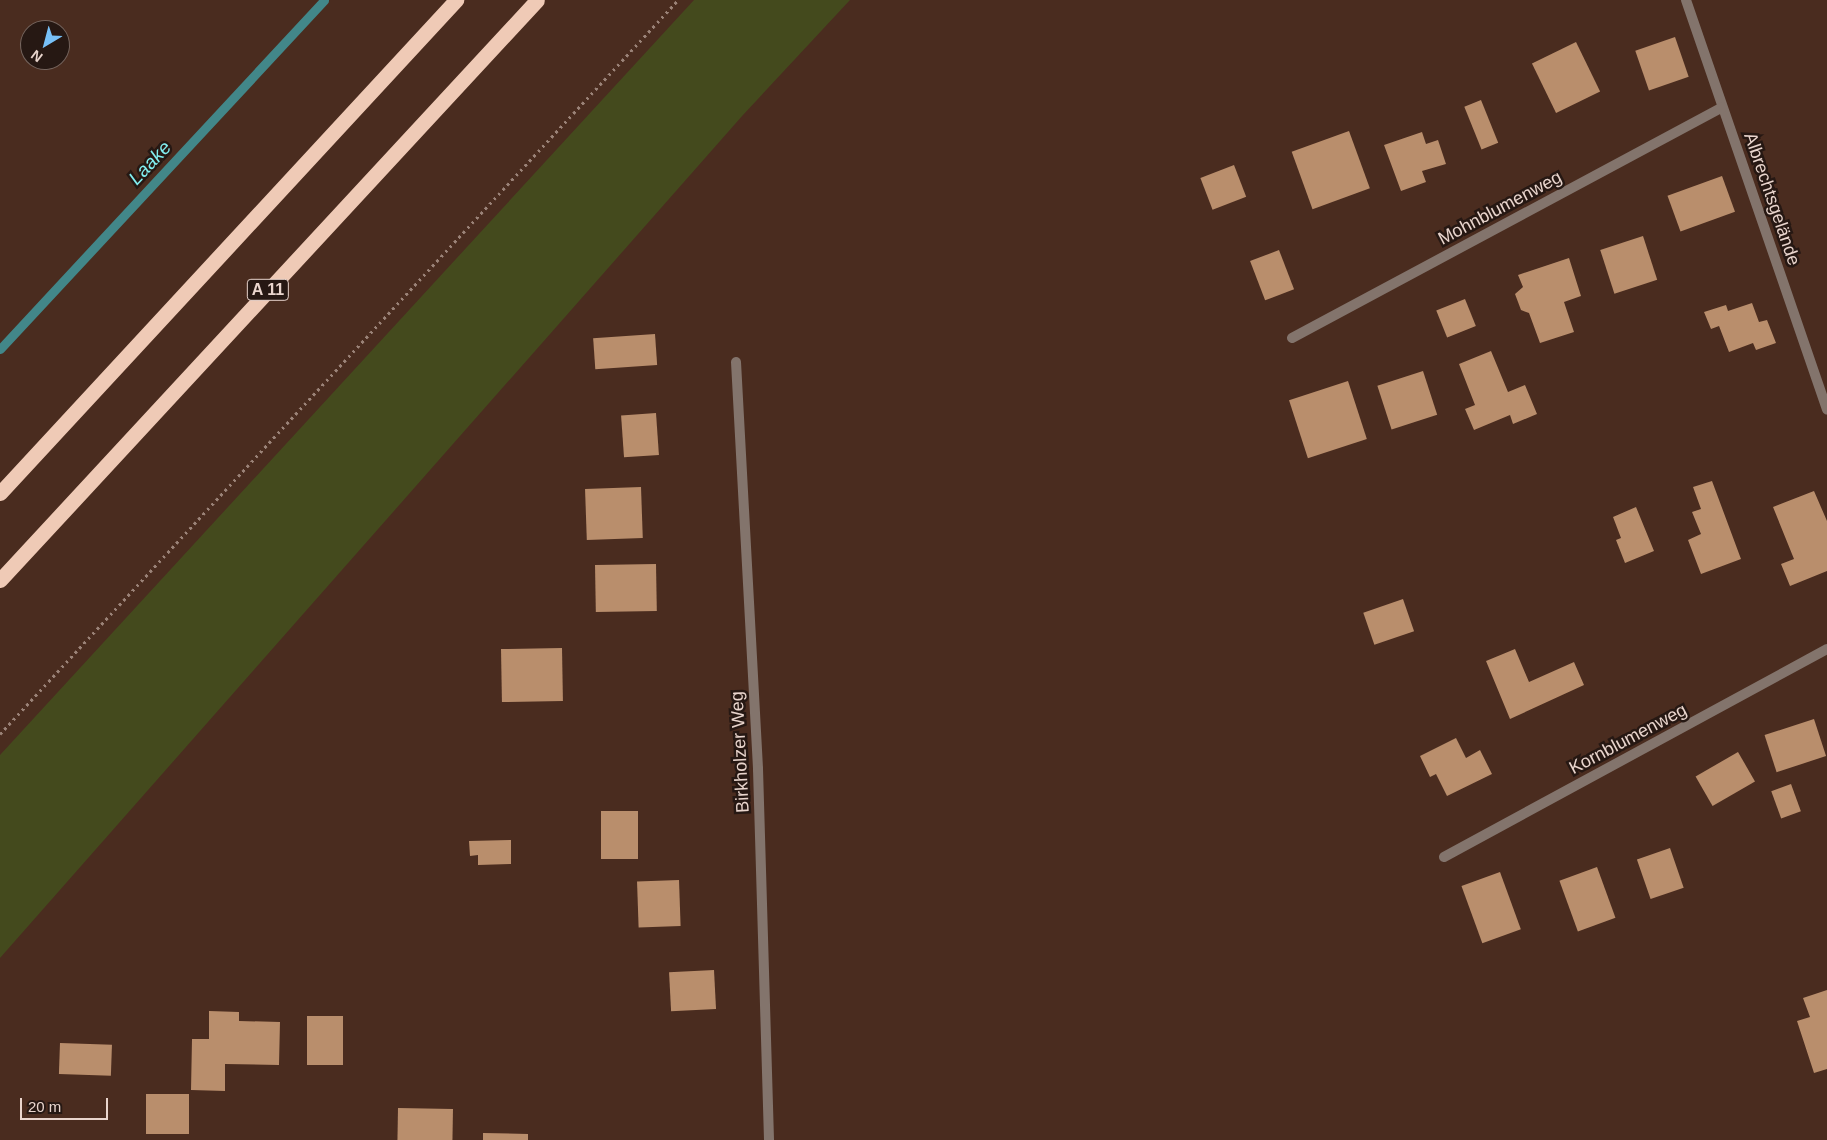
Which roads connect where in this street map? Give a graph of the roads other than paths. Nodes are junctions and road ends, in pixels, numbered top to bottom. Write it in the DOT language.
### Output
graph roads {
  1 [pos="456,0"];
  2 [pos="537,0"];
  3 [pos="1686,0"];
  4 [pos="1722,107"];
  5 [pos="1292,338"];
  6 [pos="736,362"];
  7 [pos="1827,409"];
  8 [pos="0,493"];
  9 [pos="0,580"];
  10 [pos="1827,649"];
  11 [pos="1444,857"];
  12 [pos="769,1140"];
  1 -- 8 [label="highway"];
  2 -- 9 [label="highway, A 11"];
  3 -- 4 [label="street, Albrechtsgelände"];
  4 -- 5 [label="street, Mohnblumenweg"];
  4 -- 7 [label="street, Albrechtsgelände"];
  6 -- 12 [label="street, Birkholzer Weg"];
  10 -- 11 [label="street, Kornblumenweg"];
}
